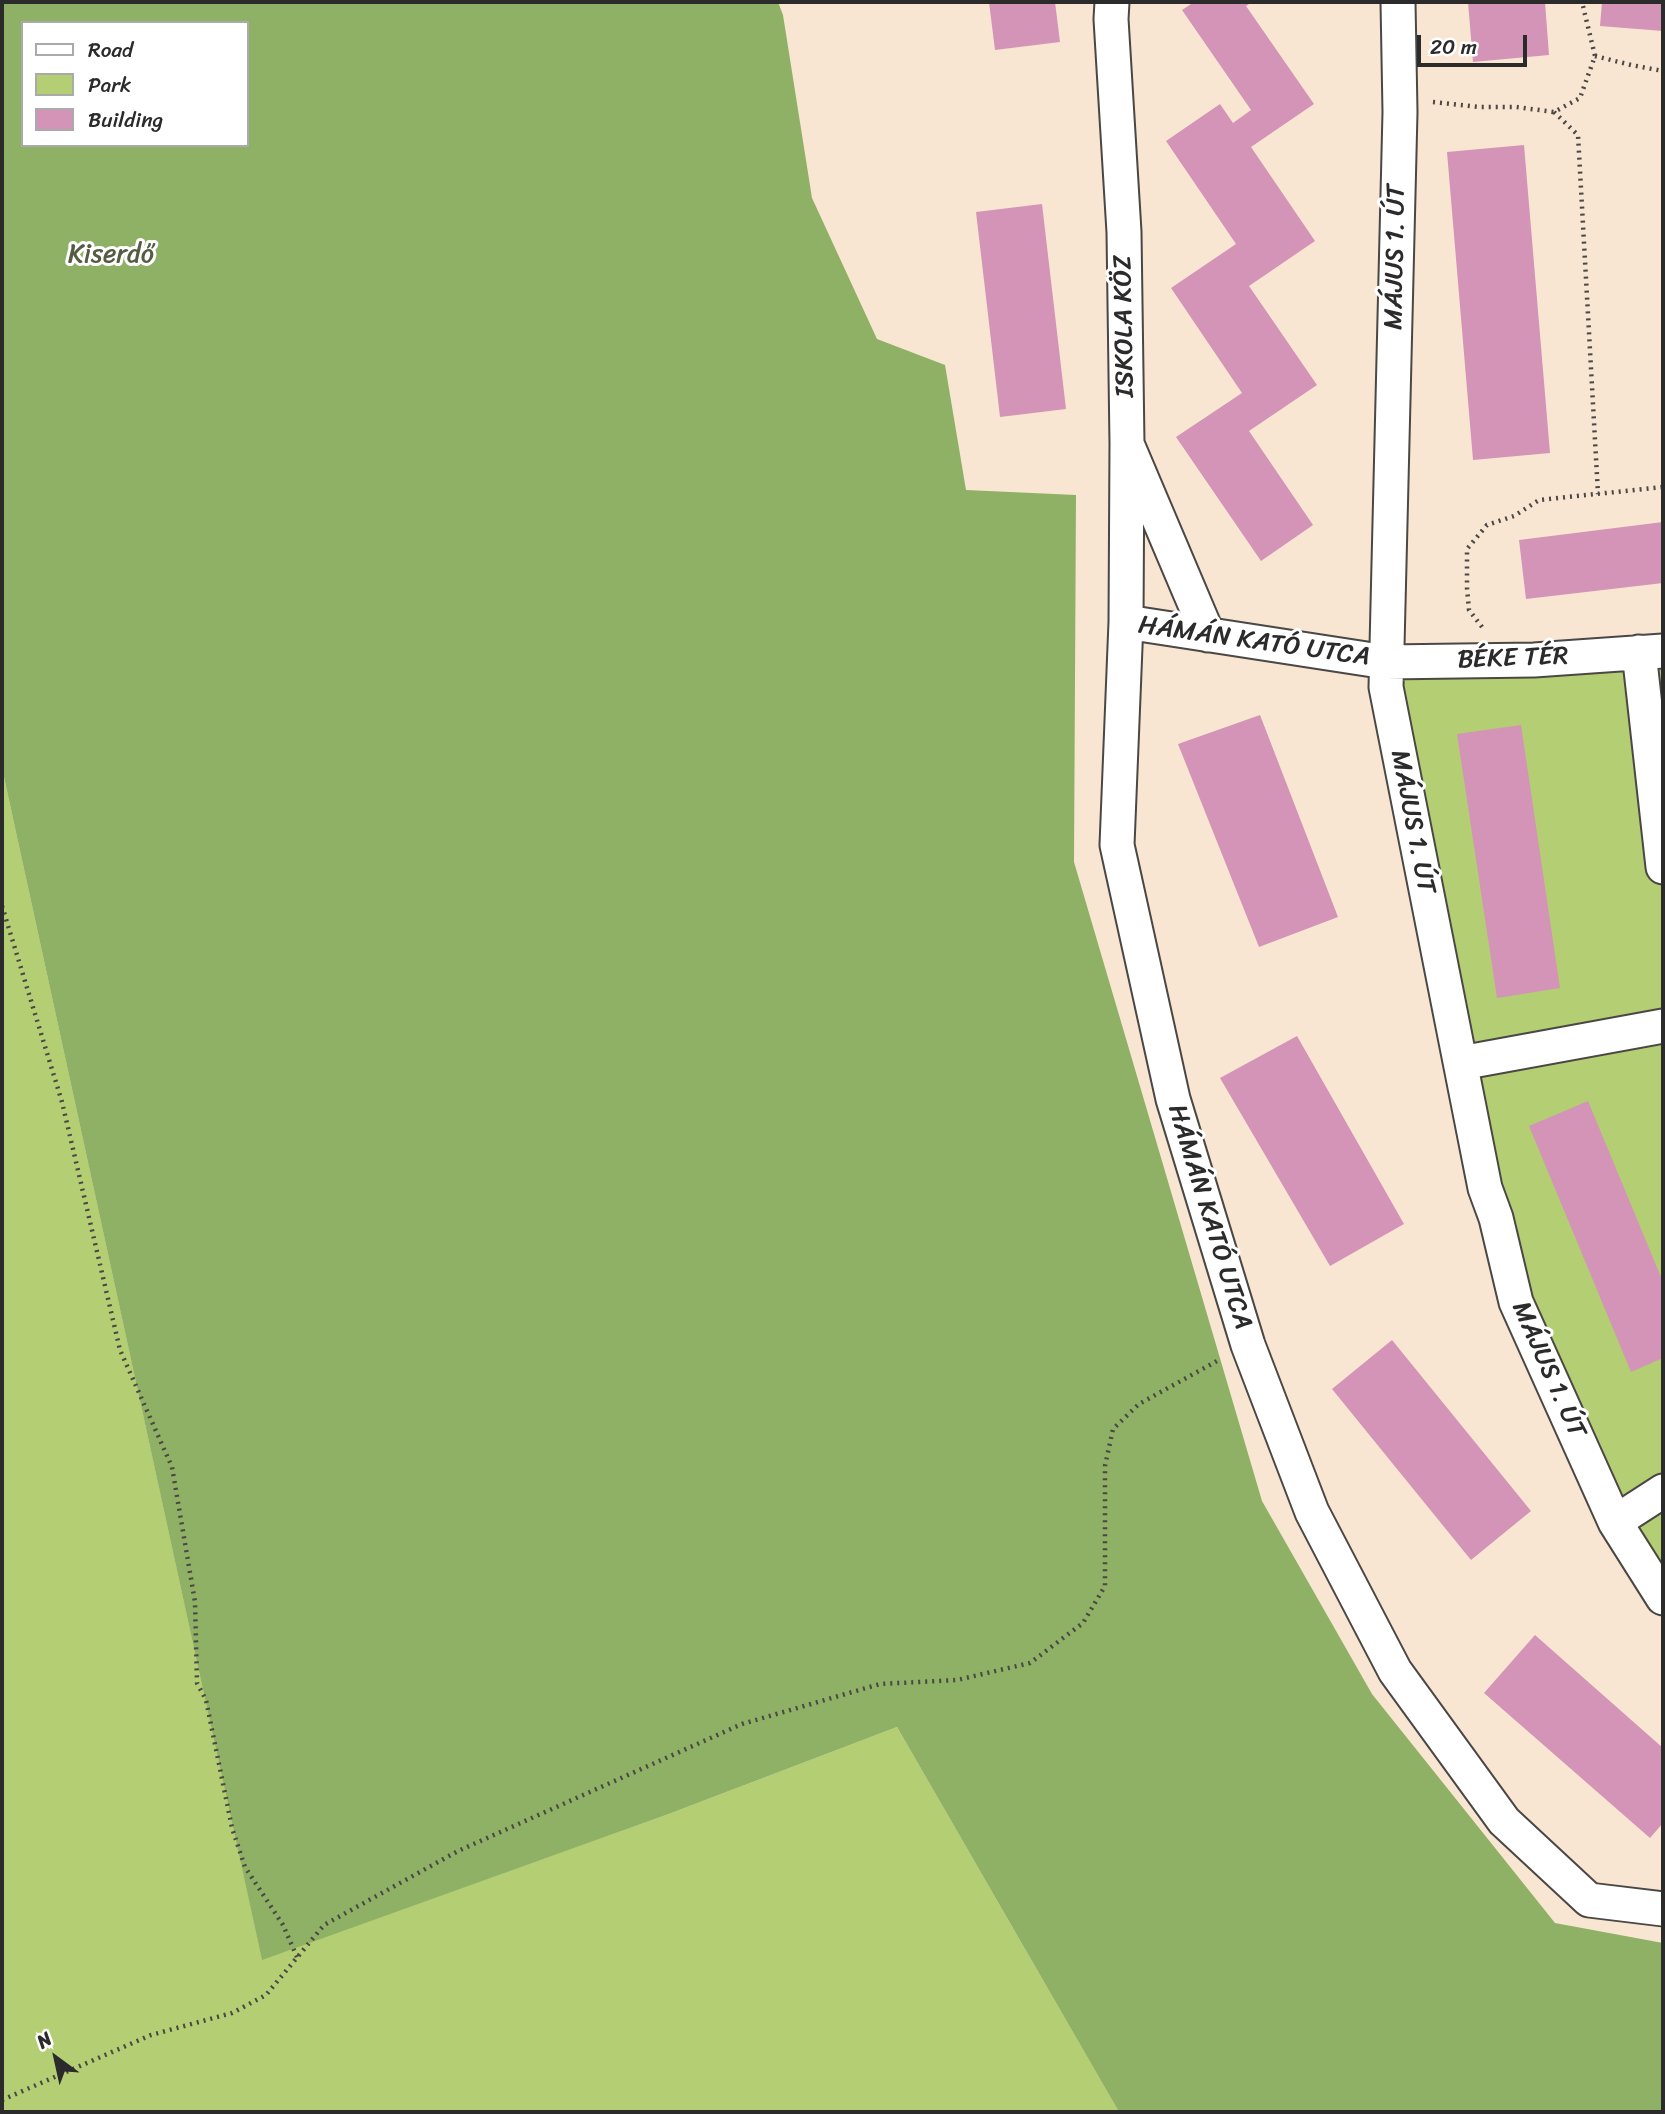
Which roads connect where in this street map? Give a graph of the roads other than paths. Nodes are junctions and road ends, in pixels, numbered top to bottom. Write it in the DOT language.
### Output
graph roads {
  1 [pos="1112,2"];
  2 [pos="1398,2"];
  3 [pos="1127,444"];
  4 [pos="1126,622"];
  5 [pos="1208,635"];
  6 [pos="1651,652"];
  7 [pos="1386,662"];
  8 [pos="1663,867"];
  9 [pos="1663,1026"];
  10 [pos="1461,1063"];
  11 [pos="1663,1491"];
  12 [pos="1615,1522"];
  13 [pos="1663,1598"];
  14 [pos="1663,1909"];
  1 -- 3 [label="street, ISKOLA KÖZ"];
  2 -- 7 [label="street, MÁJUS 1. ÚT"];
  3 -- 4 [label="street"];
  3 -- 5 [label="street, ISKOLA KÖZ"];
  4 -- 5 [label="street, HÁMÁN KATÓ UTCA"];
  4 -- 14 [label="street, HÁMÁN KATÓ UTCA"];
  5 -- 7 [label="street, HÁMÁN KATÓ UTCA"];
  6 -- 7 [label="street, BÉKE TÉR"];
  6 -- 8 [label="street, BÉKE TÉR"];
  7 -- 10 [label="street, MÁJUS 1. ÚT"];
  9 -- 10 [label="street"];
  10 -- 12 [label="street, MÁJUS 1. ÚT"];
  11 -- 12 [label="street"];
  12 -- 13 [label="street, MÁJUS 1. ÚT"];
}
